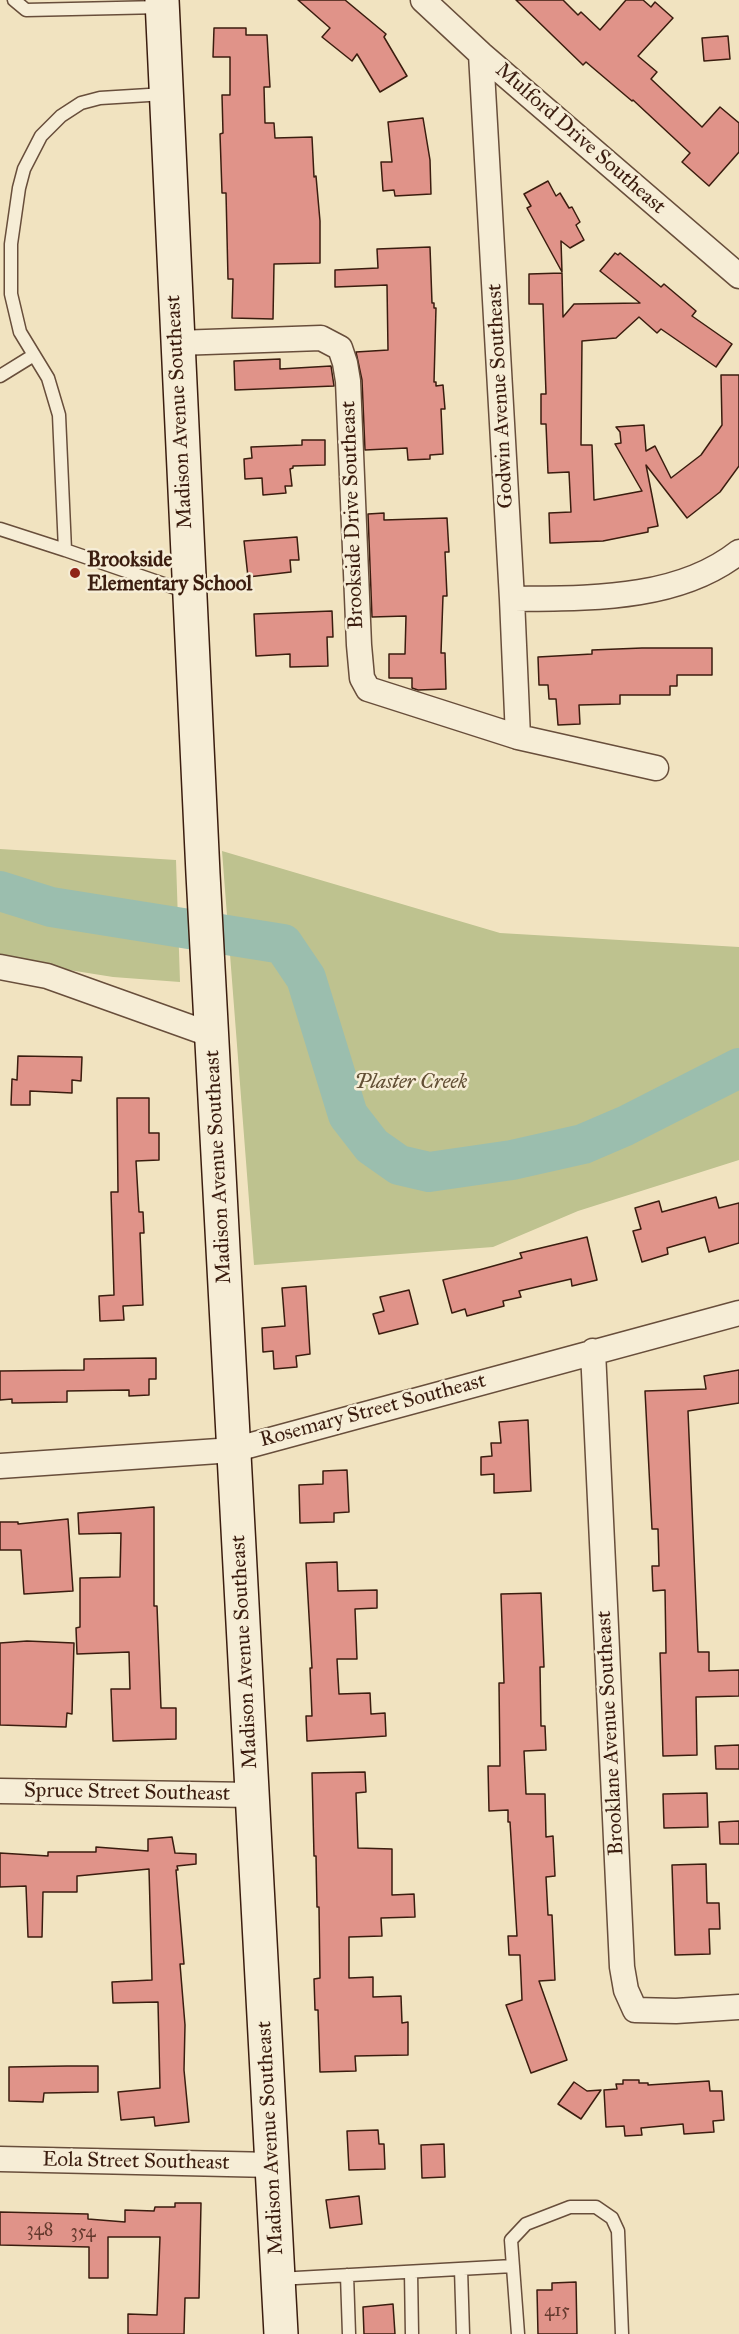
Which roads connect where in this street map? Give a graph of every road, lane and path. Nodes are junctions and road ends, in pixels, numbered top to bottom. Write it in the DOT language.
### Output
graph roads {
  1 [pos="14,0"];
  2 [pos="423,0"];
  3 [pos="162,4"];
  4 [pos="481,54"];
  5 [pos="166,93"];
  6 [pos="739,276"];
  7 [pos="177,343"];
  8 [pos="34,355"];
  9 [pos="0,376"];
  10 [pos="0,529"];
  11 [pos="64,550"];
  12 [pos="738,554"];
  13 [pos="189,592"];
  14 [pos="513,599"];
  15 [pos="518,737"];
  16 [pos="656,768"];
  17 [pos="0,967"];
  18 [pos="212,1035"];
  19 [pos="739,1313"];
  20 [pos="593,1351"];
  21 [pos="232,1450"];
  22 [pos="0,1466"];
  23 [pos="0,1791"];
  24 [pos="253,1795"];
  25 [pos="739,2007"];
  26 [pos="0,2159"];
  27 [pos="273,2165"];
  28 [pos="513,2266"];
  29 [pos="461,2269"];
  30 [pos="411,2272"];
  31 [pos="346,2275"];
  32 [pos="278,2278"];
  33 [pos="281,2334"];
  34 [pos="349,2334"];
  35 [pos="412,2334"];
  36 [pos="463,2334"];
  37 [pos="518,2334"];
  38 [pos="622,2334"];
  1 -- 3 [label="lane"];
  2 -- 4 [label="street, Mulford Drive Southeast"];
  3 -- 5 [label="street, Madison Avenue Southeast"];
  4 -- 6 [label="street, Mulford Drive Southeast"];
  4 -- 14 [label="street, Godwin Avenue Southeast"];
  5 -- 7 [label="street, Madison Avenue Southeast"];
  5 -- 8 [label="lane"];
  7 -- 13 [label="street, Madison Avenue Southeast"];
  7 -- 15 [label="street, Brookside Drive Southeast"];
  8 -- 9 [label="lane"];
  8 -- 11 [label="lane"];
  10 -- 11 [label="lane"];
  11 -- 13 [label="lane"];
  12 -- 14 [label="street"];
  13 -- 18 [label="street, Madison Avenue Southeast"];
  14 -- 15 [label="street, Godwin Avenue Southeast"];
  15 -- 16 [label="street, Brookside Drive Southeast"];
  17 -- 18 [label="street"];
  18 -- 21 [label="street, Madison Avenue Southeast"];
  19 -- 20 [label="street, Rosemary Street Southeast"];
  20 -- 21 [label="street, Rosemary Street Southeast"];
  20 -- 25 [label="street, Brooklane Avenue Southeast"];
  21 -- 22 [label="street, Rosemary Street Southeast"];
  21 -- 24 [label="street, Madison Avenue Southeast"];
  23 -- 24 [label="street, Spruce Street Southeast"];
  24 -- 27 [label="street, Madison Avenue Southeast"];
  26 -- 27 [label="street, Eola Street Southeast"];
  27 -- 32 [label="street, Madison Avenue Southeast"];
  28 -- 29 [label="lane"];
  28 -- 37 [label="lane"];
  28 -- 38 [label="lane"];
  29 -- 30 [label="lane"];
  29 -- 36 [label="lane"];
  30 -- 31 [label="lane"];
  30 -- 35 [label="lane"];
  31 -- 32 [label="lane"];
  31 -- 34 [label="lane"];
  32 -- 33 [label="street, Madison Avenue Southeast"];
}
